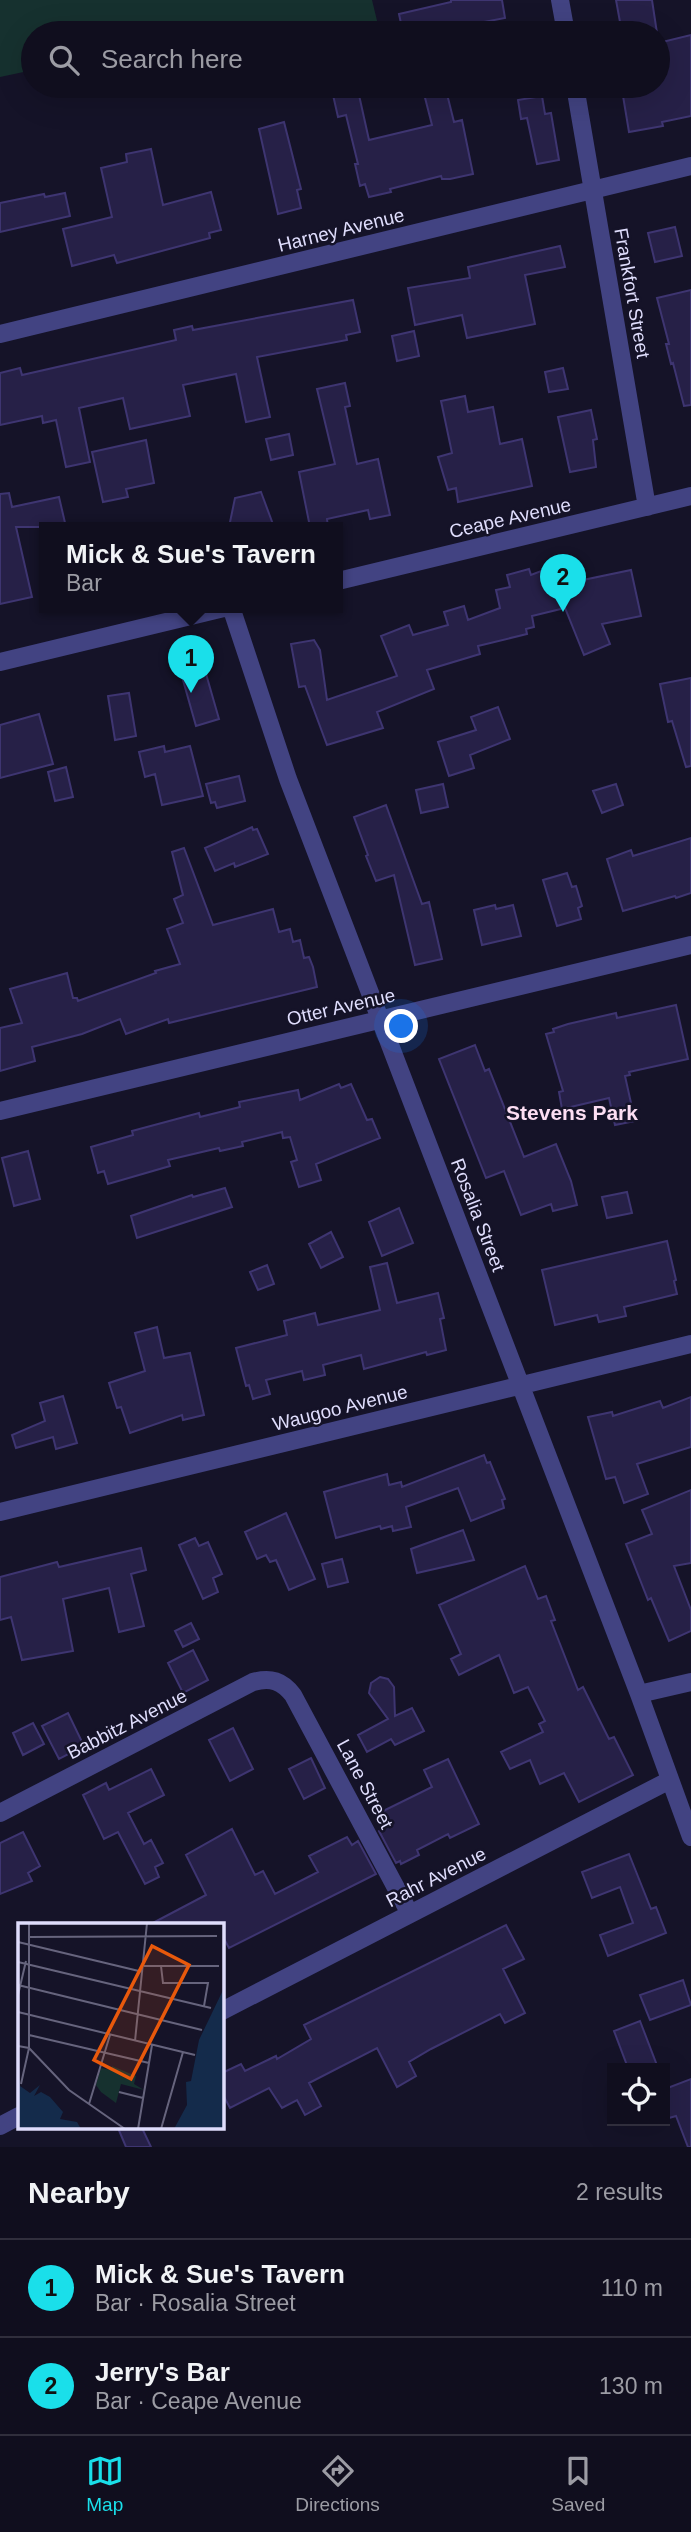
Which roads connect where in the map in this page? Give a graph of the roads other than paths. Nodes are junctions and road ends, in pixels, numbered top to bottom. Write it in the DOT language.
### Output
graph roads {
  1 [pos="561,0"];
  2 [pos="564,21"];
  3 [pos="577,98"];
  4 [pos="691,166"];
  5 [pos="593,190"];
  6 [pos="0,334"];
  7 [pos="691,496"];
  8 [pos="647,507"];
  9 [pos="343,580"];
  10 [pos="204,613"];
  11 [pos="231,613"];
  12 [pos="0,662"];
  13 [pos="691,945"];
  14 [pos="380,1020"];
  15 [pos="0,1111"];
  16 [pos="691,1344"];
  17 [pos="521,1385"];
  18 [pos="0,1513"];
  19 [pos="275,1680"];
  20 [pos="691,1682"];
  21 [pos="639,1694"];
  22 [pos="670,1780"];
  23 [pos="0,1813"];
  24 [pos="691,1837"];
  25 [pos="410,1914"];
  26 [pos="224,2010"];
  27 [pos="18,2117"];
  28 [pos="0,2126"];
  1 -- 2 [label="street"];
  3 -- 5 [label="street, Frankfort Street"];
  4 -- 5 [label="street, Harney Avenue"];
  5 -- 6 [label="street, Harney Avenue"];
  5 -- 8 [label="street, Frankfort Street"];
  7 -- 8 [label="street, Ceape Avenue"];
  8 -- 9 [label="street, Ceape Avenue"];
  10 -- 12 [label="street"];
  11 -- 14 [label="street, Rosalia Street"];
  13 -- 14 [label="street, Otter Avenue"];
  14 -- 15 [label="street, Otter Avenue"];
  14 -- 17 [label="street, Rosalia Street"];
  16 -- 17 [label="street, Waugoo Avenue"];
  17 -- 18 [label="street, Waugoo Avenue"];
  17 -- 21 [label="street, Rosalia Street"];
  19 -- 23 [label="street, Babbitz Avenue"];
  19 -- 25 [label="street, Lane Street"];
  20 -- 21 [label="street"];
  21 -- 22 [label="street, Rosalia Street"];
  22 -- 24 [label="street, Rosalia Street"];
  22 -- 25 [label="street, Rahr Avenue"];
  25 -- 26 [label="street, Rahr Avenue"];
  27 -- 28 [label="street"];
}
